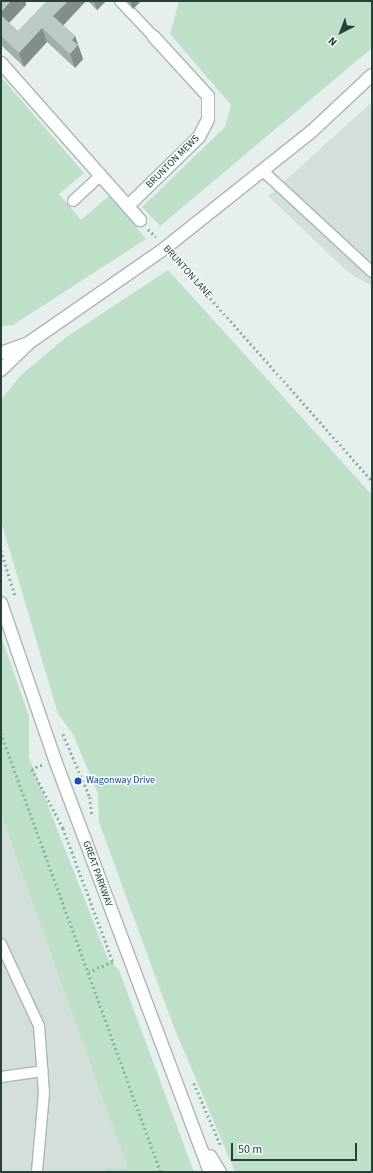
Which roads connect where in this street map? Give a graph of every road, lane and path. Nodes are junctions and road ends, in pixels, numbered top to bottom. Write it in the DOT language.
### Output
graph roads {
  1 [pos="120,1"];
  2 [pos="154,37"];
  3 [pos="1,63"];
  4 [pos="372,75"];
  5 [pos="263,170"];
  6 [pos="101,175"];
  7 [pos="73,201"];
  8 [pos="128,206"];
  9 [pos="140,220"];
  10 [pos="165,248"];
  11 [pos="372,272"];
  12 [pos="30,342"];
  13 [pos="1,353"];
  14 [pos="1,370"];
  15 [pos="372,481"];
  16 [pos="1,603"];
  17 [pos="1,733"];
  18 [pos="55,760"];
  19 [pos="1,944"];
  20 [pos="89,972"];
  21 [pos="43,1071"];
  22 [pos="1,1077"];
  23 [pos="202,1143"];
  24 [pos="37,1172"];
  25 [pos="162,1172"];
  26 [pos="210,1172"];
  27 [pos="220,1172"];
  1 -- 2 [label="lane"];
  2 -- 8 [label="street, BRUNTON MEWS"];
  3 -- 6 [label="street"];
  4 -- 5 [label="street"];
  5 -- 10 [label="street"];
  5 -- 11 [label="lane"];
  6 -- 7 [label="lane"];
  6 -- 8 [label="street"];
  8 -- 9 [label="street"];
  9 -- 10 [label="path, BRUNTON LANE"];
  10 -- 12 [label="street"];
  10 -- 15 [label="path, BRUNTON LANE"];
  12 -- 13 [label="street"];
  12 -- 14 [label="street"];
  16 -- 18 [label="street, GREAT PARKWAY"];
  17 -- 20 [label="path"];
  18 -- 20 [label="path"];
  18 -- 23 [label="street, GREAT PARKWAY"];
  19 -- 21 [label="lane"];
  20 -- 25 [label="path"];
  21 -- 22 [label="lane"];
  21 -- 24 [label="lane"];
  23 -- 26 [label="street, GREAT PARKWAY"];
  23 -- 27 [label="street, GREAT PARKWAY"];
}
